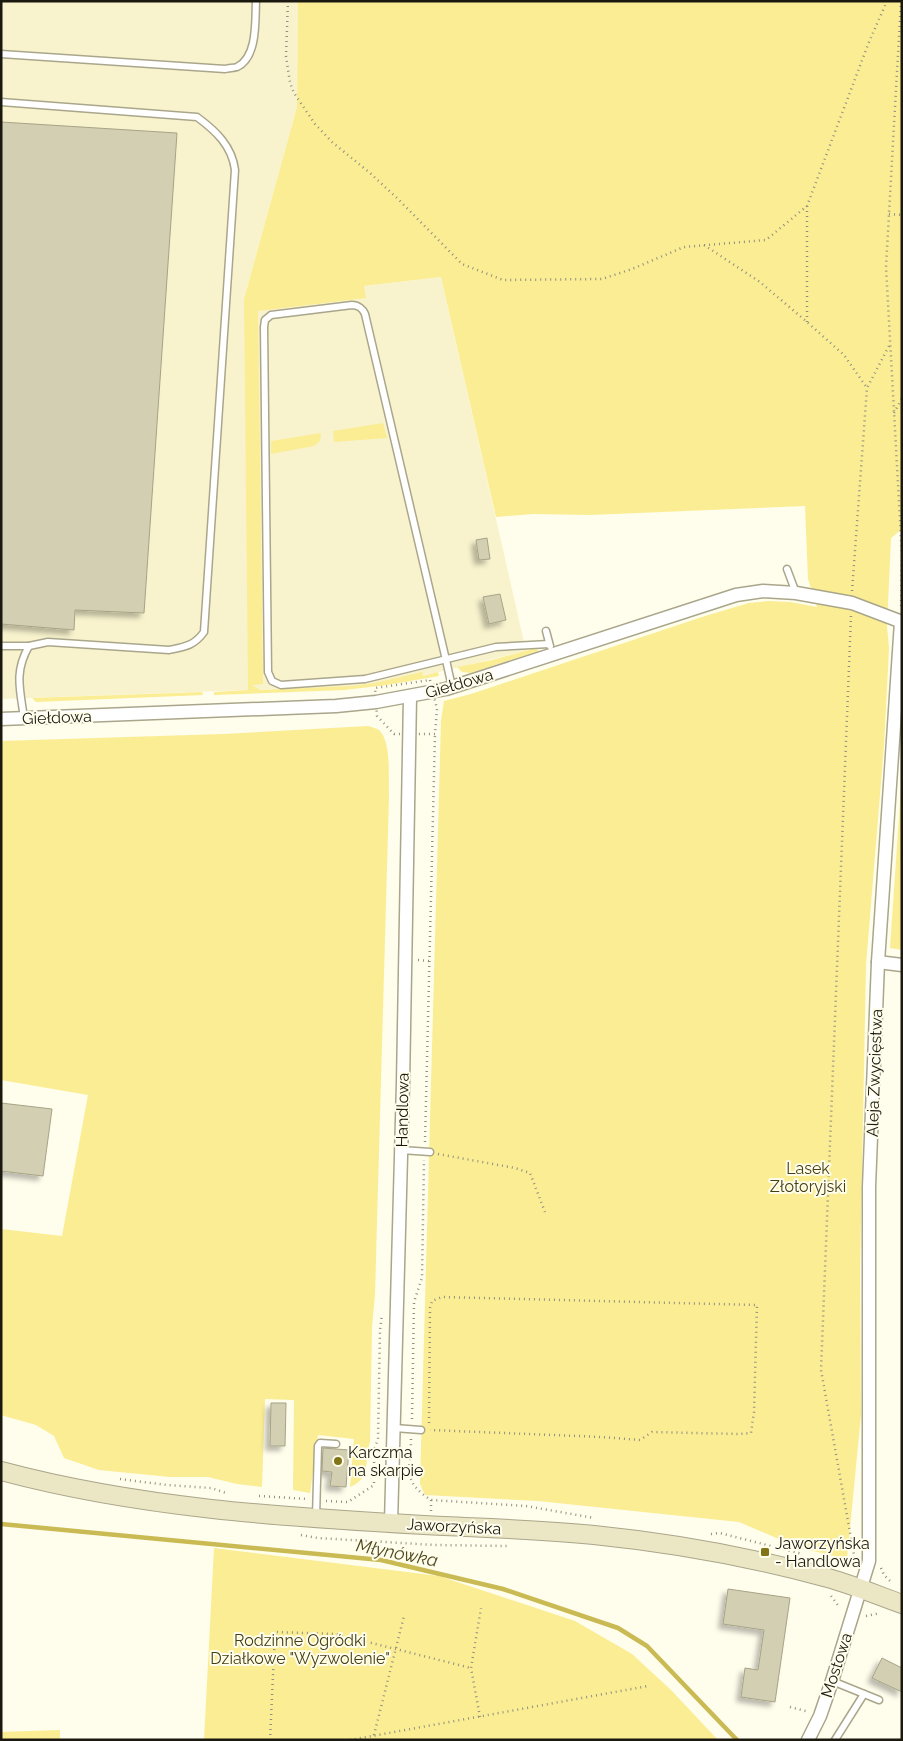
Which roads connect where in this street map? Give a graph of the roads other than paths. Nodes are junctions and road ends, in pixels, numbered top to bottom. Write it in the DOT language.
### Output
graph roads {
  1 [pos="256,1"];
  2 [pos="1,54"];
  3 [pos="1,102"];
  4 [pos="787,569"];
  5 [pos="796,593"];
  6 [pos="902,622"];
  7 [pos="546,631"];
  8 [pos="1,646"];
  9 [pos="29,646"];
  10 [pos="550,650"];
  11 [pos="446,660"];
  12 [pos="452,687"];
  13 [pos="410,697"];
  14 [pos="24,718"];
  15 [pos="1,719"];
  16 [pos="878,962"];
  17 [pos="902,965"];
  18 [pos="402,1150"];
  19 [pos="427,1152"];
  20 [pos="394,1428"];
  21 [pos="425,1430"];
  22 [pos="336,1444"];
  23 [pos="1,1471"];
  24 [pos="316,1518"];
  25 [pos="391,1523"];
  26 [pos="860,1589"];
  27 [pos="902,1604"];
  28 [pos="832,1681"];
  29 [pos="864,1694"];
  30 [pos="879,1700"];
  31 [pos="808,1740"];
  32 [pos="835,1740"];
  1 -- 2 [label="lane"];
  3 -- 9 [label="lane"];
  4 -- 5 [label="lane"];
  5 -- 6 [label="street, Giełdowa"];
  5 -- 10 [label="street, Giełdowa"];
  6 -- 16 [label="street, Aleja Zwycięstwa"];
  7 -- 10 [label="lane"];
  8 -- 9 [label="lane"];
  9 -- 14 [label="lane"];
  10 -- 11 [label="lane"];
  10 -- 12 [label="street, Giełdowa"];
  11 -- 11 [label="lane"];
  11 -- 12 [label="lane"];
  12 -- 13 [label="street, Giełdowa"];
  13 -- 14 [label="street, Giełdowa"];
  13 -- 18 [label="street, Handlowa"];
  14 -- 15 [label="street, Giełdowa"];
  16 -- 17 [label="street"];
  16 -- 26 [label="street, Aleja Zwycięstwa"];
  18 -- 19 [label="lane"];
  18 -- 20 [label="street, Handlowa"];
  20 -- 21 [label="lane"];
  20 -- 25 [label="street, Handlowa"];
  22 -- 24 [label="lane"];
  23 -- 24 [label="street, Jaworzyńska"];
  24 -- 25 [label="street, Jaworzyńska"];
  25 -- 26 [label="street, Jaworzyńska"];
  26 -- 27 [label="street, Jaworzyńska"];
  26 -- 28 [label="street, Mostowa"];
  28 -- 29 [label="lane"];
  28 -- 31 [label="street, Mostowa"];
  29 -- 30 [label="lane"];
  29 -- 32 [label="lane"];
}
